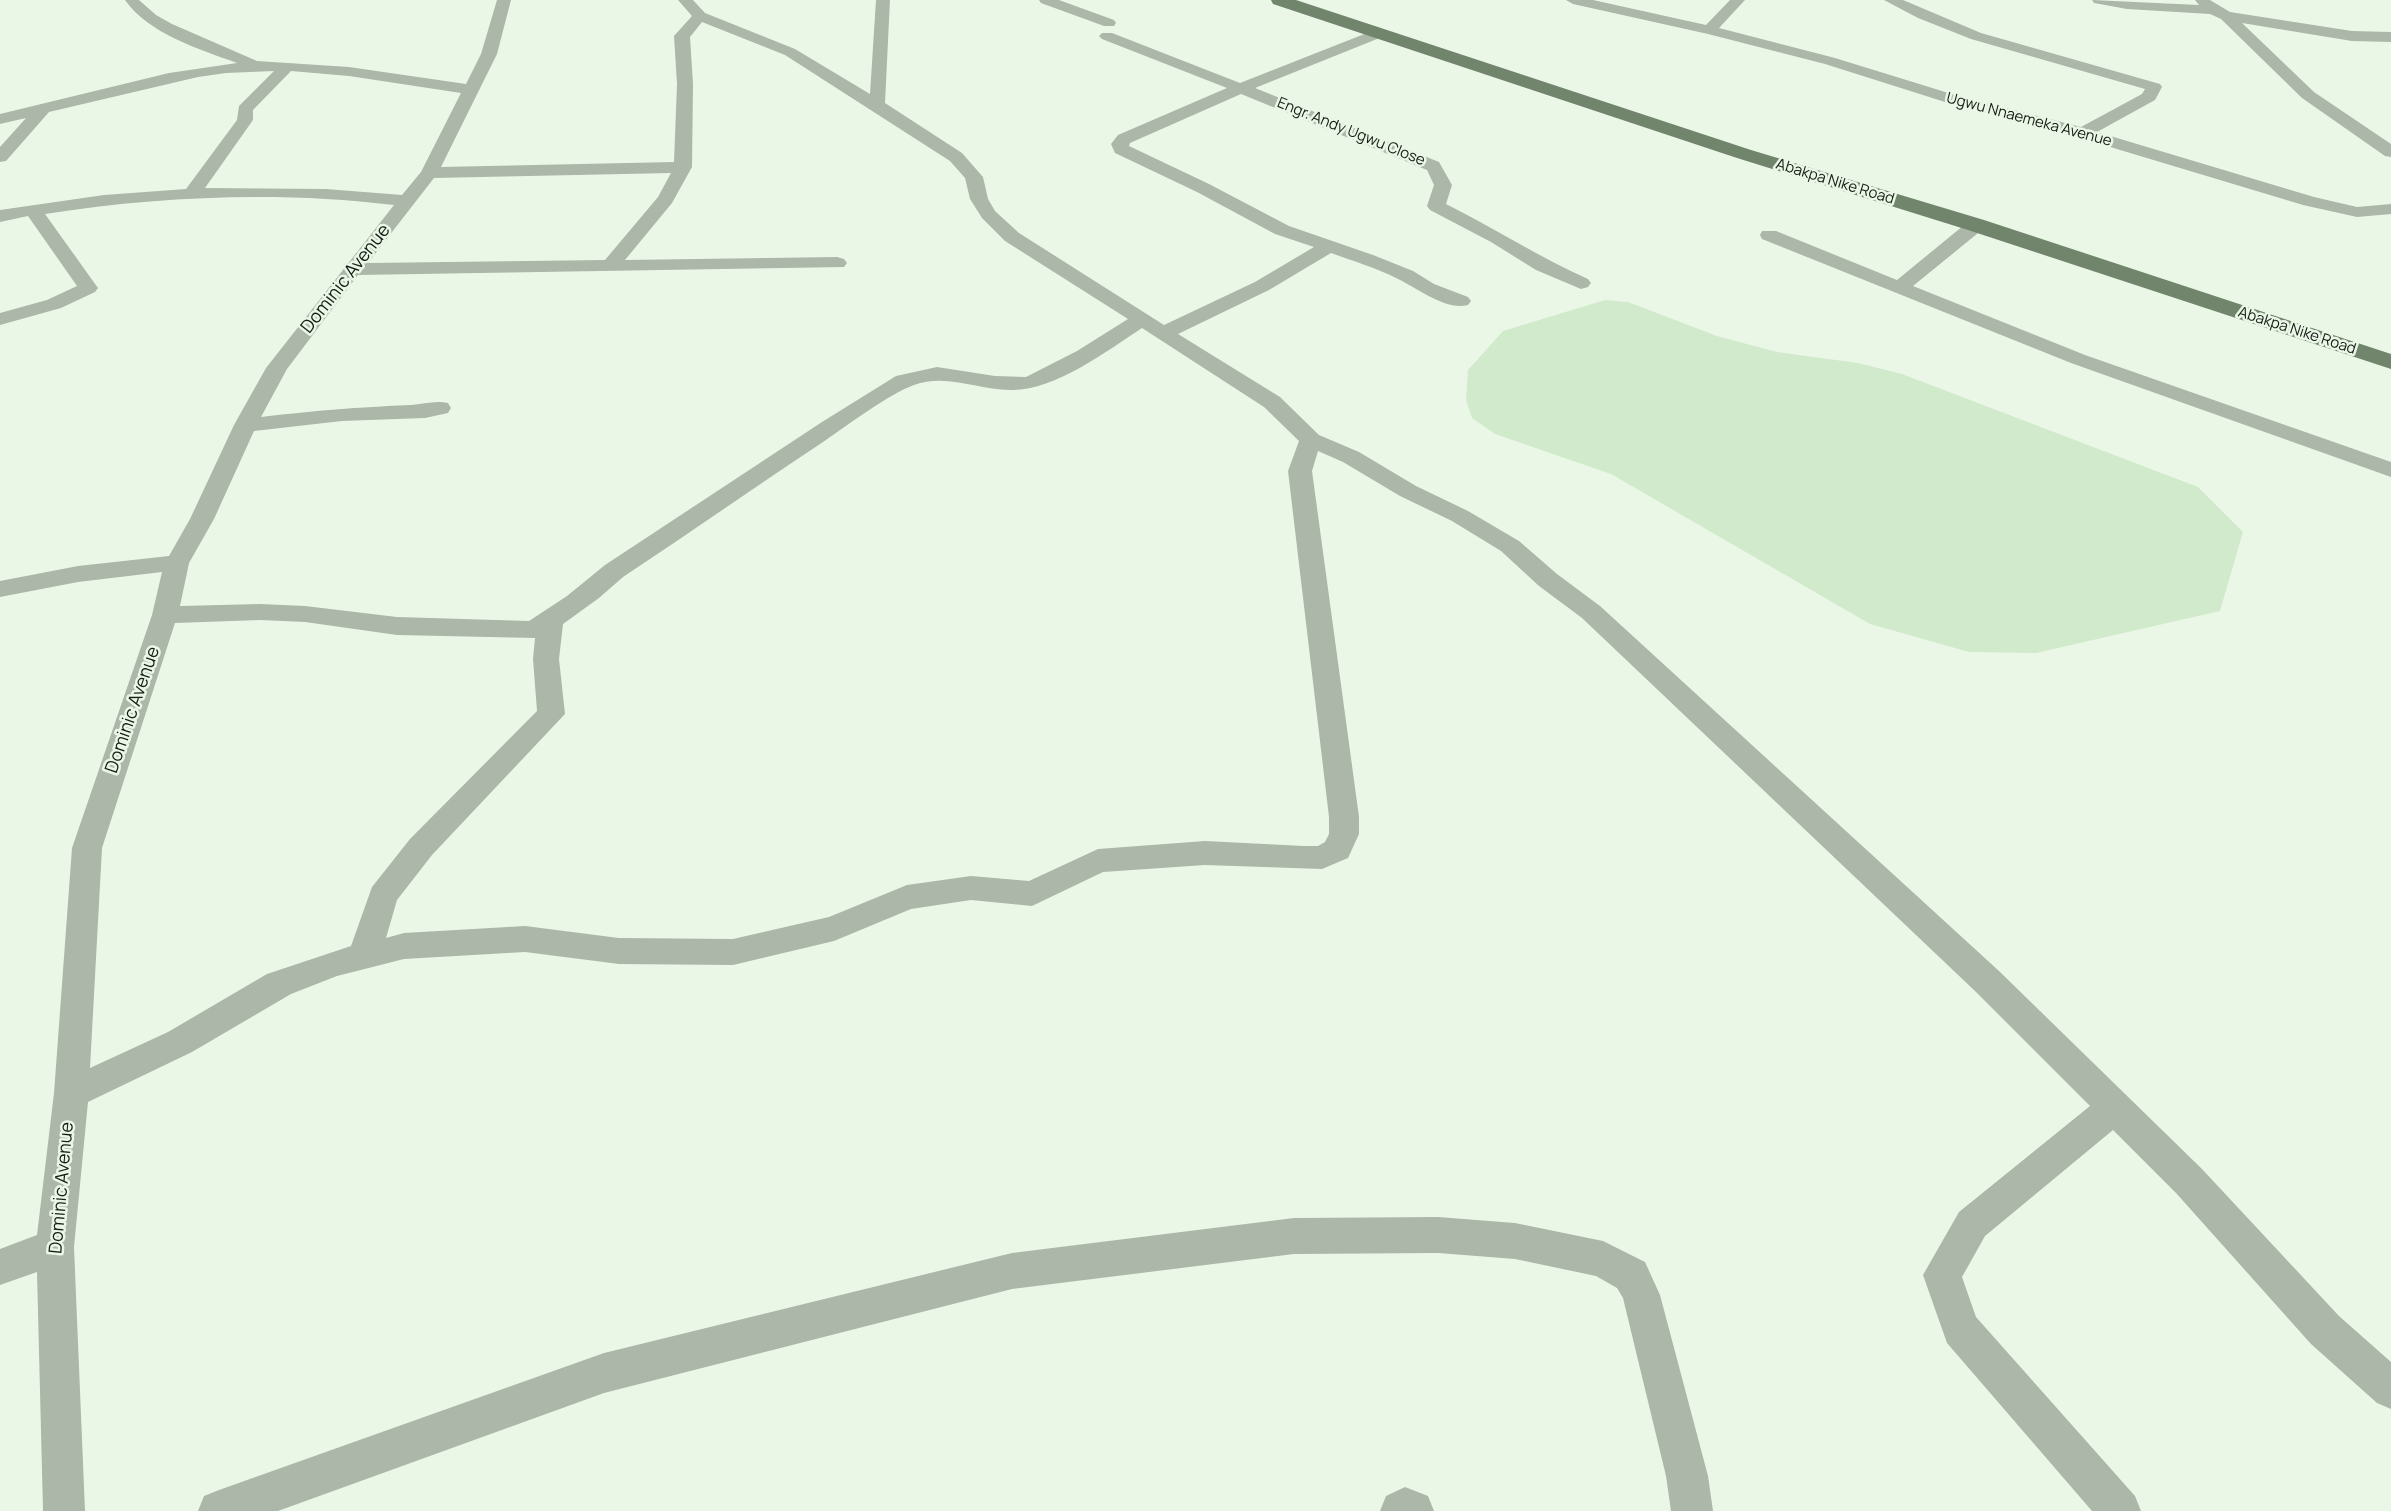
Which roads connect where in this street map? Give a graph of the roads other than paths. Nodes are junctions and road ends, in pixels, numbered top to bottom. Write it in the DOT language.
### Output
graph roads {
  1 [pos="132,0"];
  2 [pos="504,0"];
  3 [pos="685,0"];
  4 [pos="883,0"];
  5 [pos="1046,0"];
  6 [pos="1279,0"];
  7 [pos="1573,0"];
  8 [pos="1738,0"];
  9 [pos="1891,0"];
  10 [pos="2099,0"];
  11 [pos="2202,0"];
  12 [pos="2220,13"];
  13 [pos="700,16"];
  14 [pos="1709,30"];
  15 [pos="1377,34"];
  16 [pos="2391,37"];
  17 [pos="265,67"];
  18 [pos="286,68"];
  19 [pos="1237,88"];
  20 [pos="471,90"];
  21 [pos="877,105"];
  22 [pos="42,110"];
  23 [pos="0,119"];
  24 [pos="2084,133"];
  25 [pos="2391,152"];
  26 [pos="0,157"];
  27 [pos="683,166"];
  28 [pos="429,173"];
  29 [pos="192,193"];
  30 [pos="406,201"];
  31 [pos="2391,209"];
  32 [pos="33,210"];
  33 [pos="0,216"];
  34 [pos="1976,225"];
  35 [pos="1768,235"];
  36 [pos="1328,247"];
  37 [pos="837,263"];
  38 [pos="611,266"];
  39 [pos="352,269"];
  40 [pos="1581,283"];
  41 [pos="1899,288"];
  42 [pos="1461,301"];
  43 [pos="0,319"];
  44 [pos="1141,320"];
  45 [pos="1163,333"];
  46 [pos="2391,362"];
  47 [pos="440,408"];
  48 [pos="245,425"];
  49 [pos="1311,440"];
  50 [pos="2391,470"];
  51 [pos="177,563"];
  52 [pos="0,590"];
  53 [pos="165,615"];
  54 [pos="550,621"];
  55 [pos="363,956"];
  56 [pos="71,1093"];
  57 [pos="2114,1108"];
  58 [pos="55,1247"];
  59 [pos="0,1267"];
  60 [pos="2391,1389"];
  61 [pos="64,1511"];
  62 [pos="219,1511"];
  63 [pos="1401,1511"];
  64 [pos="1413,1511"];
  65 [pos="1692,1511"];
  66 [pos="2120,1511"];
  1 -- 17 [label="street"];
  2 -- 20 [label="street, Dominic Avenue"];
  3 -- 13 [label="street"];
  4 -- 21 [label="street"];
  5 -- 19 [label="street, Engr. Andy Ugwu Close"];
  6 -- 15 [label="main road, Abakpa Nike Road"];
  7 -- 14 [label="street, Ugwu Nnaemeka Avenue"];
  8 -- 14 [label="street"];
  9 -- 24 [label="street"];
  10 -- 12 [label="street"];
  11 -- 12 [label="street"];
  12 -- 16 [label="street"];
  12 -- 25 [label="street"];
  13 -- 21 [label="street"];
  13 -- 27 [label="street"];
  14 -- 24 [label="street, Ugwu Nnaemeka Avenue"];
  15 -- 19 [label="street"];
  15 -- 34 [label="main road, Abakpa Nike Road"];
  17 -- 18 [label="street"];
  17 -- 22 [label="street"];
  18 -- 20 [label="street"];
  18 -- 29 [label="street"];
  19 -- 36 [label="street"];
  19 -- 40 [label="street, Engr. Andy Ugwu Close"];
  20 -- 28 [label="street, Dominic Avenue"];
  21 -- 44 [label="street"];
  22 -- 23 [label="street"];
  22 -- 26 [label="street"];
  24 -- 31 [label="street, Ugwu Nnaemeka Avenue"];
  27 -- 28 [label="street"];
  27 -- 38 [label="street"];
  28 -- 30 [label="street, Dominic Avenue"];
  29 -- 30 [label="street"];
  29 -- 32 [label="street"];
  30 -- 39 [label="street, Dominic Avenue"];
  32 -- 33 [label="street"];
  32 -- 43 [label="street"];
  34 -- 41 [label="street"];
  34 -- 46 [label="main road, Abakpa Nike Road"];
  35 -- 41 [label="street"];
  36 -- 42 [label="street"];
  36 -- 45 [label="street"];
  37 -- 38 [label="street"];
  38 -- 39 [label="street"];
  39 -- 48 [label="street, Dominic Avenue"];
  41 -- 50 [label="street"];
  44 -- 45 [label="street"];
  44 -- 54 [label="street"];
  45 -- 49 [label="street"];
  47 -- 48 [label="street"];
  48 -- 51 [label="street, Dominic Avenue"];
  49 -- 55 [label="street"];
  49 -- 57 [label="street"];
  51 -- 52 [label="street"];
  51 -- 53 [label="street, Dominic Avenue"];
  53 -- 54 [label="street"];
  53 -- 56 [label="street, Dominic Avenue"];
  54 -- 55 [label="street"];
  55 -- 56 [label="street"];
  56 -- 58 [label="street, Dominic Avenue"];
  57 -- 60 [label="street"];
  57 -- 66 [label="street"];
  58 -- 59 [label="street"];
  58 -- 61 [label="street, Dominic Avenue"];
  62 -- 65 [label="street"];
  63 -- 64 [label="street"];
}
